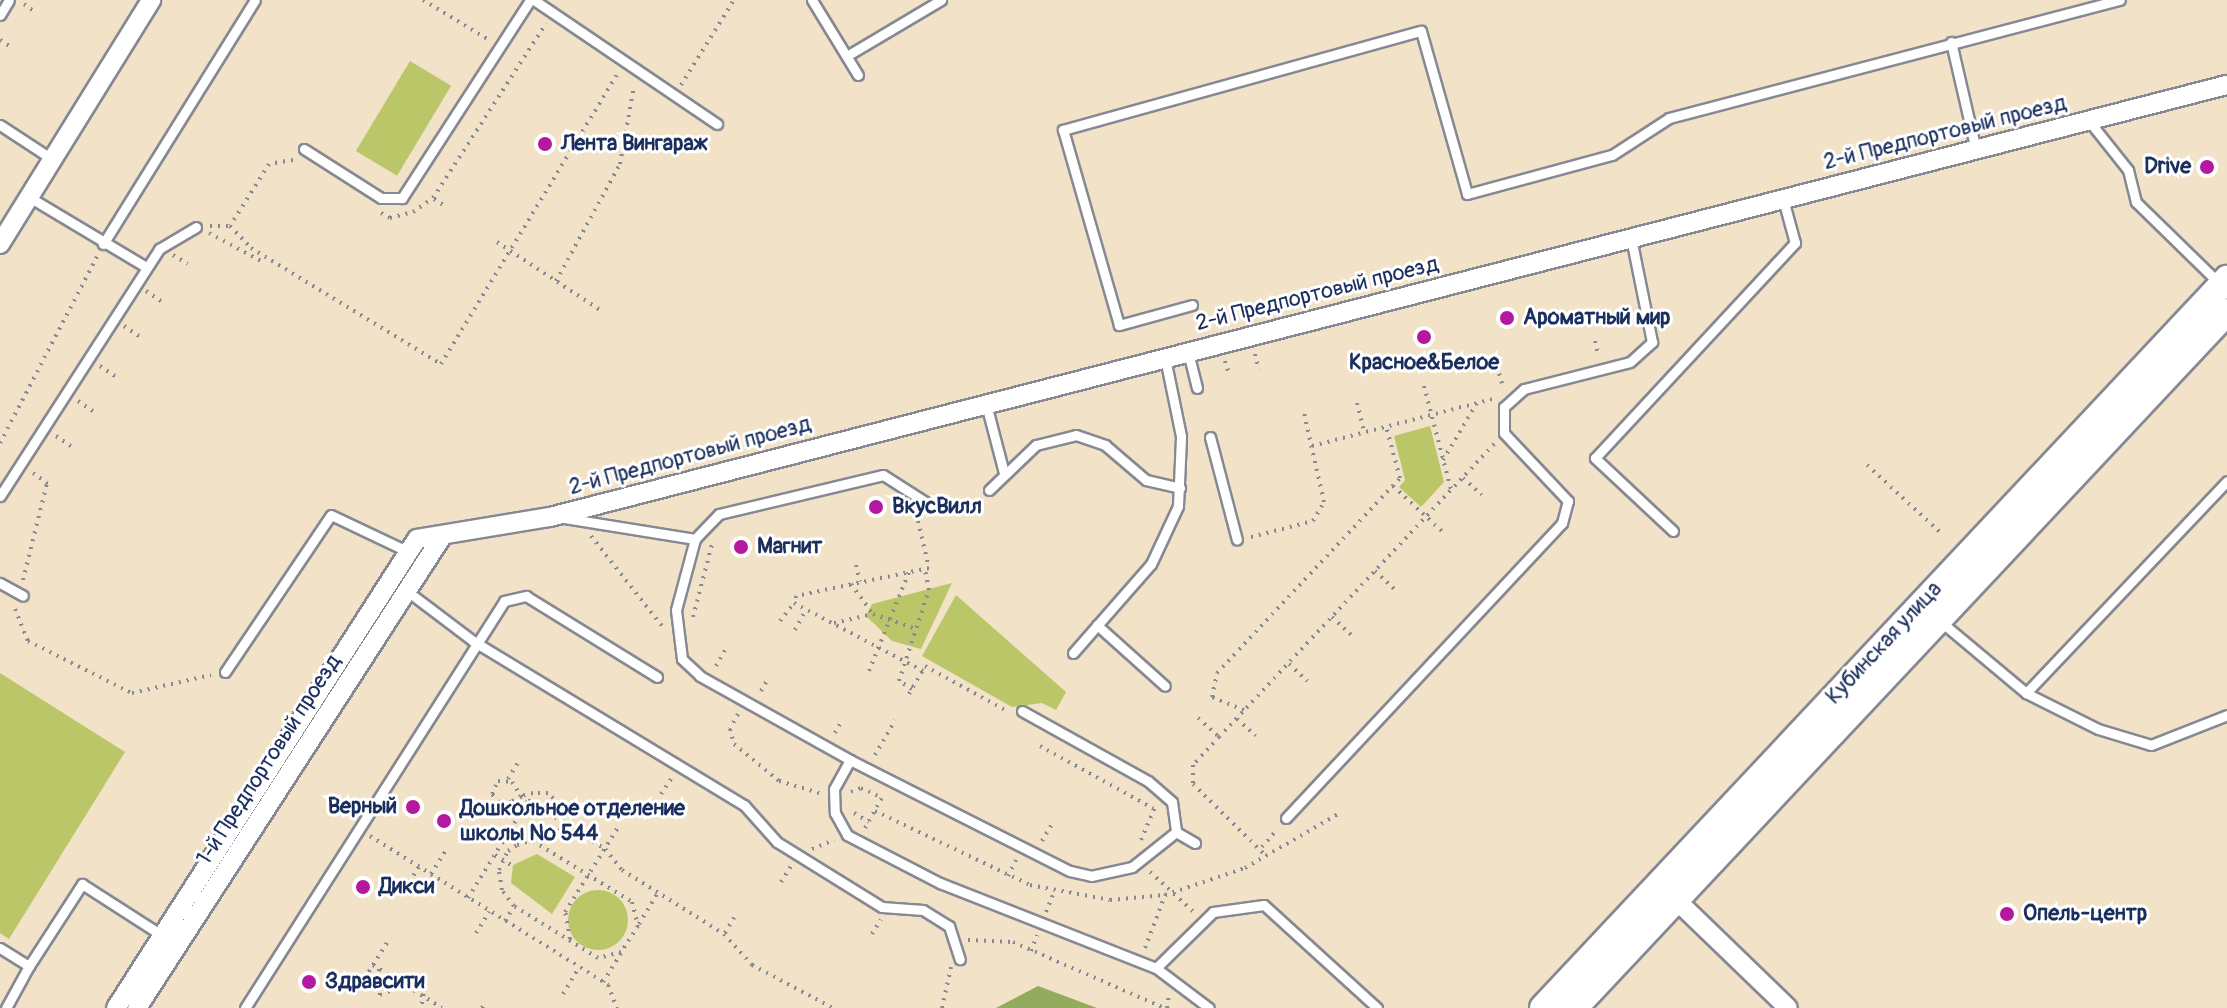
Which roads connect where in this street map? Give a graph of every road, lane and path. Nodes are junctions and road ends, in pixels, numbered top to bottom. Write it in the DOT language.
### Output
graph roads {
  1 [pos="9,0"];
  2 [pos="18,0"];
  3 [pos="151,0"];
  4 [pos="255,0"];
  5 [pos="423,0"];
  6 [pos="532,0"];
  7 [pos="734,0"];
  8 [pos="812,0"];
  9 [pos="941,0"];
  10 [pos="2120,0"];
  11 [pos="35,12"];
  12 [pos="0,15"];
  13 [pos="0,40"];
  14 [pos="1951,42"];
  15 [pos="13,48"];
  16 [pos="501,48"];
  17 [pos="850,54"];
  18 [pos="623,65"];
  19 [pos="636,73"];
  20 [pos="858,75"];
  21 [pos="2227,85"];
  22 [pos="674,97"];
  23 [pos="2089,121"];
  24 [pos="717,124"];
  25 [pos="0,125"];
  26 [pos="304,149"];
  27 [pos="1976,150"];
  28 [pos="52,159"];
  29 [pos="29,197"];
  30 [pos="433,198"];
  31 [pos="1783,199"];
  32 [pos="445,206"];
  33 [pos="230,226"];
  34 [pos="196,227"];
  35 [pos="1631,238"];
  36 [pos="497,242"];
  37 [pos="0,244"];
  38 [pos="103,244"];
  39 [pos="507,249"];
  40 [pos="261,261"];
  41 [pos="146,267"];
  42 [pos="556,281"];
  43 [pos="2224,282"];
  44 [pos="1192,305"];
  45 [pos="600,310"];
  46 [pos="2227,312"];
  47 [pos="1188,352"];
  48 [pos="1255,352"];
  49 [pos="1165,357"];
  50 [pos="88,358"];
  51 [pos="1225,359"];
  52 [pos="1497,366"];
  53 [pos="1259,370"];
  54 [pos="1229,374"];
  55 [pos="118,378"];
  56 [pos="1424,386"];
  57 [pos="1197,388"];
  58 [pos="66,394"];
  59 [pos="1508,396"];
  60 [pos="1357,403"];
  61 [pos="1477,403"];
  62 [pos="986,404"];
  63 [pos="96,413"];
  64 [pos="1304,413"];
  65 [pos="1432,414"];
  66 [pos="1386,426"];
  67 [pos="44,427"];
  68 [pos="1364,432"];
  69 [pos="1504,433"];
  70 [pos="1210,437"];
  71 [pos="0,443"];
  72 [pos="1312,446"];
  73 [pos="74,448"];
  74 [pos="1443,460"];
  75 [pos="21,464"];
  76 [pos="1867,465"];
  77 [pos="1004,473"];
  78 [pos="1463,477"];
  79 [pos="2227,481"];
  80 [pos="1393,486"];
  81 [pos="1180,488"];
  82 [pos="989,490"];
  83 [pos="1451,490"];
  84 [pos="1482,495"];
  85 [pos="0,496"];
  86 [pos="901,503"];
  87 [pos="927,503"];
  88 [pos="550,517"];
  89 [pos="1426,517"];
  90 [pos="578,520"];
  91 [pos="1673,531"];
  92 [pos="715,533"];
  93 [pos="1445,534"];
  94 [pos="1943,535"];
  95 [pos="441,538"];
  96 [pos="695,539"];
  97 [pos="1237,540"];
  98 [pos="413,546"];
  99 [pos="856,565"];
  100 [pos="925,569"];
  101 [pos="1375,571"];
  102 [pos="909,572"];
  103 [pos="860,582"];
  104 [pos="851,584"];
  105 [pos="3,585"];
  106 [pos="1394,589"];
  107 [pos="407,591"];
  108 [pos="22,595"];
  109 [pos="794,603"];
  110 [pos="806,609"];
  111 [pos="1929,611"];
  112 [pos="873,614"];
  113 [pos="1332,617"];
  114 [pos="780,621"];
  115 [pos="894,621"];
  116 [pos="832,624"];
  117 [pos="691,625"];
  118 [pos="1097,625"];
  119 [pos="916,629"];
  120 [pos="795,630"];
  121 [pos="673,635"];
  122 [pos="1351,635"];
  123 [pos="473,641"];
  124 [pos="726,648"];
  125 [pos="881,651"];
  126 [pos="1073,653"];
  127 [pos="705,660"];
  128 [pos="1288,664"];
  129 [pos="716,666"];
  130 [pos="908,666"];
  131 [pos="869,671"];
  132 [pos="923,671"];
  133 [pos="225,672"];
  134 [pos="727,672"];
  135 [pos="657,677"];
  136 [pos="768,679"];
  137 [pos="1307,681"];
  138 [pos="749,685"];
  139 [pos="1165,686"];
  140 [pos="761,691"];
  141 [pos="2026,693"];
  142 [pos="773,698"];
  143 [pos="745,701"];
  144 [pos="1245,710"];
  145 [pos="1022,711"];
  146 [pos="2227,715"];
  147 [pos="1198,718"];
  148 [pos="1237,718"];
  149 [pos="842,720"];
  150 [pos="895,720"];
  151 [pos="822,726"];
  152 [pos="835,733"];
  153 [pos="1256,736"];
  154 [pos="1219,737"];
  155 [pos="848,740"];
  156 [pos="1040,746"];
  157 [pos="862,748"];
  158 [pos="875,755"];
  159 [pos="850,760"];
  160 [pos="519,761"];
  161 [pos="508,779"];
  162 [pos="891,781"];
  163 [pos="521,796"];
  164 [pos="882,798"];
  165 [pos="835,800"];
  166 [pos="528,801"];
  167 [pos="849,809"];
  168 [pos="1154,809"];
  169 [pos="1172,815"];
  170 [pos="1286,818"];
  171 [pos="869,822"];
  172 [pos="1053,822"];
  173 [pos="566,824"];
  174 [pos="619,826"];
  175 [pos="357,828"];
  176 [pos="1176,832"];
  177 [pos="847,835"];
  178 [pos="1027,837"];
  179 [pos="533,841"];
  180 [pos="858,841"];
  181 [pos="1195,843"];
  182 [pos="1040,844"];
  183 [pos="1261,847"];
  184 [pos="605,849"];
  185 [pos="446,850"];
  186 [pos="1053,850"];
  187 [pos="495,855"];
  188 [pos="798,855"];
  189 [pos="1267,857"];
  190 [pos="502,859"];
  191 [pos="1139,862"];
  192 [pos="511,865"];
  193 [pos="419,867"];
  194 [pos="431,874"];
  195 [pos="588,875"];
  196 [pos="405,889"];
  197 [pos="1667,890"];
  198 [pos="658,892"];
  199 [pos="1165,895"];
  200 [pos="468,898"];
  201 [pos="514,906"];
  202 [pos="490,911"];
  203 [pos="736,914"];
  204 [pos="1203,920"];
  205 [pos="505,921"];
  206 [pos="638,926"];
  207 [pos="476,933"];
  208 [pos="724,934"];
  209 [pos="163,936"];
  210 [pos="390,938"];
  211 [pos="958,940"];
  212 [pos="571,942"];
  213 [pos="0,948"];
  214 [pos="621,952"];
  215 [pos="960,959"];
  216 [pos="1140,961"];
  217 [pos="373,965"];
  218 [pos="29,966"];
  219 [pos="579,967"];
  220 [pos="1156,968"];
  221 [pos="379,969"];
  222 [pos="603,982"];
  223 [pos="343,984"];
  224 [pos="406,986"];
  225 [pos="563,994"];
  226 [pos="427,999"];
  227 [pos="486,1002"];
  228 [pos="1560,1005"];
  229 [pos="6,1008"];
  230 [pos="116,1008"];
  231 [pos="137,1008"];
  232 [pos="245,1008"];
  233 [pos="421,1008"];
  234 [pos="442,1008"];
  235 [pos="482,1008"];
  236 [pos="617,1008"];
  237 [pos="833,1008"];
  238 [pos="942,1008"];
  239 [pos="1164,1008"];
  240 [pos="1209,1008"];
  241 [pos="1377,1008"];
  242 [pos="1788,1008"];
  1 -- 12 [label="lane"];
  2 -- 11 [label="path"];
  3 -- 28 [label="street"];
  4 -- 38 [label="lane"];
  5 -- 16 [label="path"];
  6 -- 16 [label="lane"];
  6 -- 18 [label="lane"];
  7 -- 22 [label="path"];
  8 -- 17 [label="lane"];
  9 -- 17 [label="lane"];
  10 -- 14 [label="lane"];
  13 -- 15 [label="path"];
  14 -- 27 [label="lane"];
  14 -- 44 [label="lane"];
  16 -- 26 [label="lane"];
  17 -- 20 [label="lane"];
  18 -- 19 [label="lane"];
  18 -- 39 [label="path"];
  19 -- 22 [label="lane"];
  19 -- 42 [label="path"];
  21 -- 23 [label="street, 2-й Предпортовый проезд"];
  22 -- 24 [label="lane"];
  23 -- 27 [label="street, 2-й Предпортовый проезд"];
  23 -- 43 [label="lane"];
  25 -- 28 [label="lane"];
  26 -- 33 [label="path"];
  27 -- 31 [label="street, 2-й Предпортовый проезд"];
  28 -- 29 [label="street"];
  29 -- 37 [label="street"];
  29 -- 38 [label="lane"];
  30 -- 32 [label="path"];
  31 -- 35 [label="street, 2-й Предпортовый проезд"];
  31 -- 91 [label="lane"];
  33 -- 34 [label="path"];
  33 -- 39 [label="path"];
  34 -- 40 [label="path"];
  34 -- 41 [label="lane"];
  35 -- 47 [label="street, 2-й Предпортовый проезд"];
  35 -- 59 [label="lane"];
  36 -- 39 [label="path"];
  38 -- 41 [label="lane"];
  38 -- 71 [label="path"];
  39 -- 42 [label="path"];
  41 -- 50 [label="lane"];
  42 -- 45 [label="path"];
  43 -- 111 [label="main road, Кубинская улица"];
  46 -- 111 [label="main road, Кубинская улица"];
  47 -- 49 [label="street, 2-й Предпортовый проезд"];
  47 -- 57 [label="lane"];
  48 -- 53 [label="path"];
  49 -- 62 [label="street, 2-й Предпортовый проезд"];
  49 -- 81 [label="lane"];
  50 -- 55 [label="path"];
  50 -- 58 [label="lane"];
  51 -- 54 [label="path"];
  52 -- 59 [label="path"];
  56 -- 65 [label="path"];
  58 -- 63 [label="path"];
  58 -- 67 [label="lane"];
  59 -- 61 [label="path"];
  59 -- 69 [label="lane"];
  60 -- 68 [label="path"];
  61 -- 65 [label="path"];
  61 -- 74 [label="path"];
  62 -- 77 [label="lane"];
  62 -- 88 [label="street, 2-й Предпортовый проезд"];
  64 -- 72 [label="path"];
  65 -- 66 [label="path"];
  65 -- 74 [label="path"];
  66 -- 68 [label="path"];
  66 -- 80 [label="path"];
  67 -- 73 [label="path"];
  67 -- 75 [label="lane"];
  68 -- 72 [label="path"];
  69 -- 78 [label="path"];
  69 -- 170 [label="lane"];
  70 -- 97 [label="lane"];
  72 -- 97 [label="path"];
  74 -- 83 [label="path"];
  75 -- 85 [label="lane"];
  75 -- 108 [label="path"];
  76 -- 94 [label="path"];
  77 -- 81 [label="lane"];
  77 -- 82 [label="lane"];
  78 -- 83 [label="path"];
  78 -- 84 [label="path"];
  79 -- 141 [label="lane"];
  80 -- 89 [label="path"];
  80 -- 144 [label="path"];
  81 -- 118 [label="lane"];
  83 -- 89 [label="path"];
  86 -- 100 [label="path"];
  87 -- 96 [label="lane"];
  88 -- 90 [label="lane"];
  88 -- 95 [label="street, 2-й Предпортовый проезд"];
  89 -- 93 [label="path"];
  89 -- 101 [label="path"];
  90 -- 96 [label="lane"];
  90 -- 121 [label="path"];
  92 -- 117 [label="path"];
  95 -- 98 [label="street, 2-й Предпортовый проезд"];
  95 -- 107 [label="street, 1-й Предпортовый проезд"];
  96 -- 121 [label="lane"];
  98 -- 133 [label="lane"];
  98 -- 209 [label="street, 1-й Предпортовый проезд"];
  99 -- 103 [label="path"];
  100 -- 102 [label="path"];
  100 -- 119 [label="path"];
  101 -- 106 [label="path"];
  101 -- 113 [label="path"];
  102 -- 103 [label="path"];
  102 -- 115 [label="path"];
  103 -- 104 [label="path"];
  104 -- 109 [label="path"];
  104 -- 112 [label="path"];
  105 -- 108 [label="lane"];
  105 -- 133 [label="path"];
  107 -- 123 [label="lane"];
  107 -- 231 [label="street, 1-й Предпортовый проезд"];
  109 -- 110 [label="path"];
  109 -- 114 [label="path"];
  110 -- 116 [label="path"];
  110 -- 120 [label="path"];
  111 -- 141 [label="lane"];
  111 -- 197 [label="main road, Кубинская улица"];
  112 -- 115 [label="path"];
  112 -- 116 [label="path"];
  113 -- 122 [label="path"];
  113 -- 128 [label="path"];
  115 -- 119 [label="path"];
  115 -- 125 [label="path"];
  116 -- 125 [label="path"];
  118 -- 126 [label="lane"];
  118 -- 139 [label="lane"];
  119 -- 130 [label="path"];
  121 -- 143 [label="lane"];
  123 -- 135 [label="lane"];
  123 -- 175 [label="lane"];
  123 -- 188 [label="lane"];
  124 -- 129 [label="path"];
  125 -- 130 [label="path"];
  125 -- 131 [label="path"];
  127 -- 129 [label="path"];
  128 -- 137 [label="path"];
  128 -- 144 [label="path"];
  129 -- 134 [label="path"];
  130 -- 132 [label="path"];
  130 -- 132 [label="path"];
  132 -- 145 [label="path"];
  136 -- 140 [label="path"];
  138 -- 140 [label="path"];
  140 -- 142 [label="path"];
  141 -- 146 [label="lane"];
  143 -- 159 [label="lane"];
  143 -- 165 [label="path"];
  144 -- 148 [label="path"];
  145 -- 169 [label="lane"];
  147 -- 154 [label="path"];
  148 -- 153 [label="path"];
  148 -- 154 [label="path"];
  149 -- 152 [label="path"];
  150 -- 158 [label="path"];
  151 -- 152 [label="path"];
  152 -- 155 [label="path"];
  154 -- 183 [label="path"];
  156 -- 168 [label="path"];
  157 -- 158 [label="path"];
  158 -- 162 [label="path"];
  159 -- 162 [label="lane"];
  159 -- 165 [label="lane"];
  160 -- 161 [label="path"];
  161 -- 163 [label="path"];
  161 -- 163 [label="path"];
  162 -- 164 [label="path"];
  162 -- 191 [label="lane"];
  163 -- 166 [label="path"];
  163 -- 173 [label="path"];
  164 -- 167 [label="path"];
  164 -- 171 [label="path"];
  165 -- 167 [label="path"];
  165 -- 177 [label="lane"];
  166 -- 173 [label="path"];
  166 -- 187 [label="path"];
  167 -- 171 [label="path"];
  168 -- 169 [label="path"];
  168 -- 169 [label="path"];
  169 -- 176 [label="lane"];
  170 -- 183 [label="path"];
  171 -- 180 [label="path"];
  172 -- 182 [label="path"];
  173 -- 179 [label="path"];
  173 -- 184 [label="path"];
  174 -- 184 [label="path"];
  175 -- 193 [label="path"];
  175 -- 232 [label="lane"];
  176 -- 181 [label="lane"];
  176 -- 191 [label="lane"];
  177 -- 180 [label="lane"];
  177 -- 188 [label="path"];
  178 -- 182 [label="path"];
  179 -- 190 [label="path"];
  179 -- 195 [label="path"];
  180 -- 216 [label="lane"];
  182 -- 186 [label="path"];
  183 -- 189 [label="path"];
  184 -- 195 [label="path"];
  184 -- 198 [label="path"];
  185 -- 194 [label="path"];
  187 -- 190 [label="path"];
  187 -- 200 [label="path"];
  188 -- 211 [label="lane"];
  190 -- 192 [label="path"];
  190 -- 201 [label="path"];
  191 -- 204 [label="path"];
  193 -- 194 [label="path"];
  193 -- 196 [label="path"];
  194 -- 200 [label="path"];
  195 -- 206 [label="path"];
  195 -- 212 [label="path"];
  197 -- 228 [label="main road, Кубинская улица"];
  197 -- 242 [label="street"];
  198 -- 206 [label="path"];
  198 -- 208 [label="path"];
  199 -- 216 [label="path"];
  200 -- 202 [label="path"];
  201 -- 205 [label="path"];
  201 -- 212 [label="path"];
  202 -- 205 [label="path"];
  202 -- 207 [label="path"];
  203 -- 208 [label="path"];
  204 -- 220 [label="lane"];
  204 -- 241 [label="lane"];
  205 -- 219 [label="path"];
  206 -- 214 [label="path"];
  208 -- 237 [label="path"];
  209 -- 218 [label="lane"];
  209 -- 230 [label="street, 1-й Предпортовый проезд"];
  210 -- 217 [label="path"];
  211 -- 215 [label="lane"];
  211 -- 239 [label="path"];
  212 -- 214 [label="path"];
  213 -- 218 [label="lane"];
  214 -- 222 [label="path"];
  215 -- 238 [label="path"];
  216 -- 220 [label="lane"];
  217 -- 221 [label="path"];
  217 -- 223 [label="path"];
  218 -- 229 [label="lane"];
  219 -- 222 [label="path"];
  219 -- 225 [label="path"];
  220 -- 240 [label="lane"];
  221 -- 224 [label="path"];
  221 -- 224 [label="path"];
  222 -- 236 [label="path"];
  224 -- 226 [label="path"];
  224 -- 226 [label="path"];
  226 -- 233 [label="path"];
  226 -- 234 [label="path"];
  227 -- 235 [label="path"];
}
